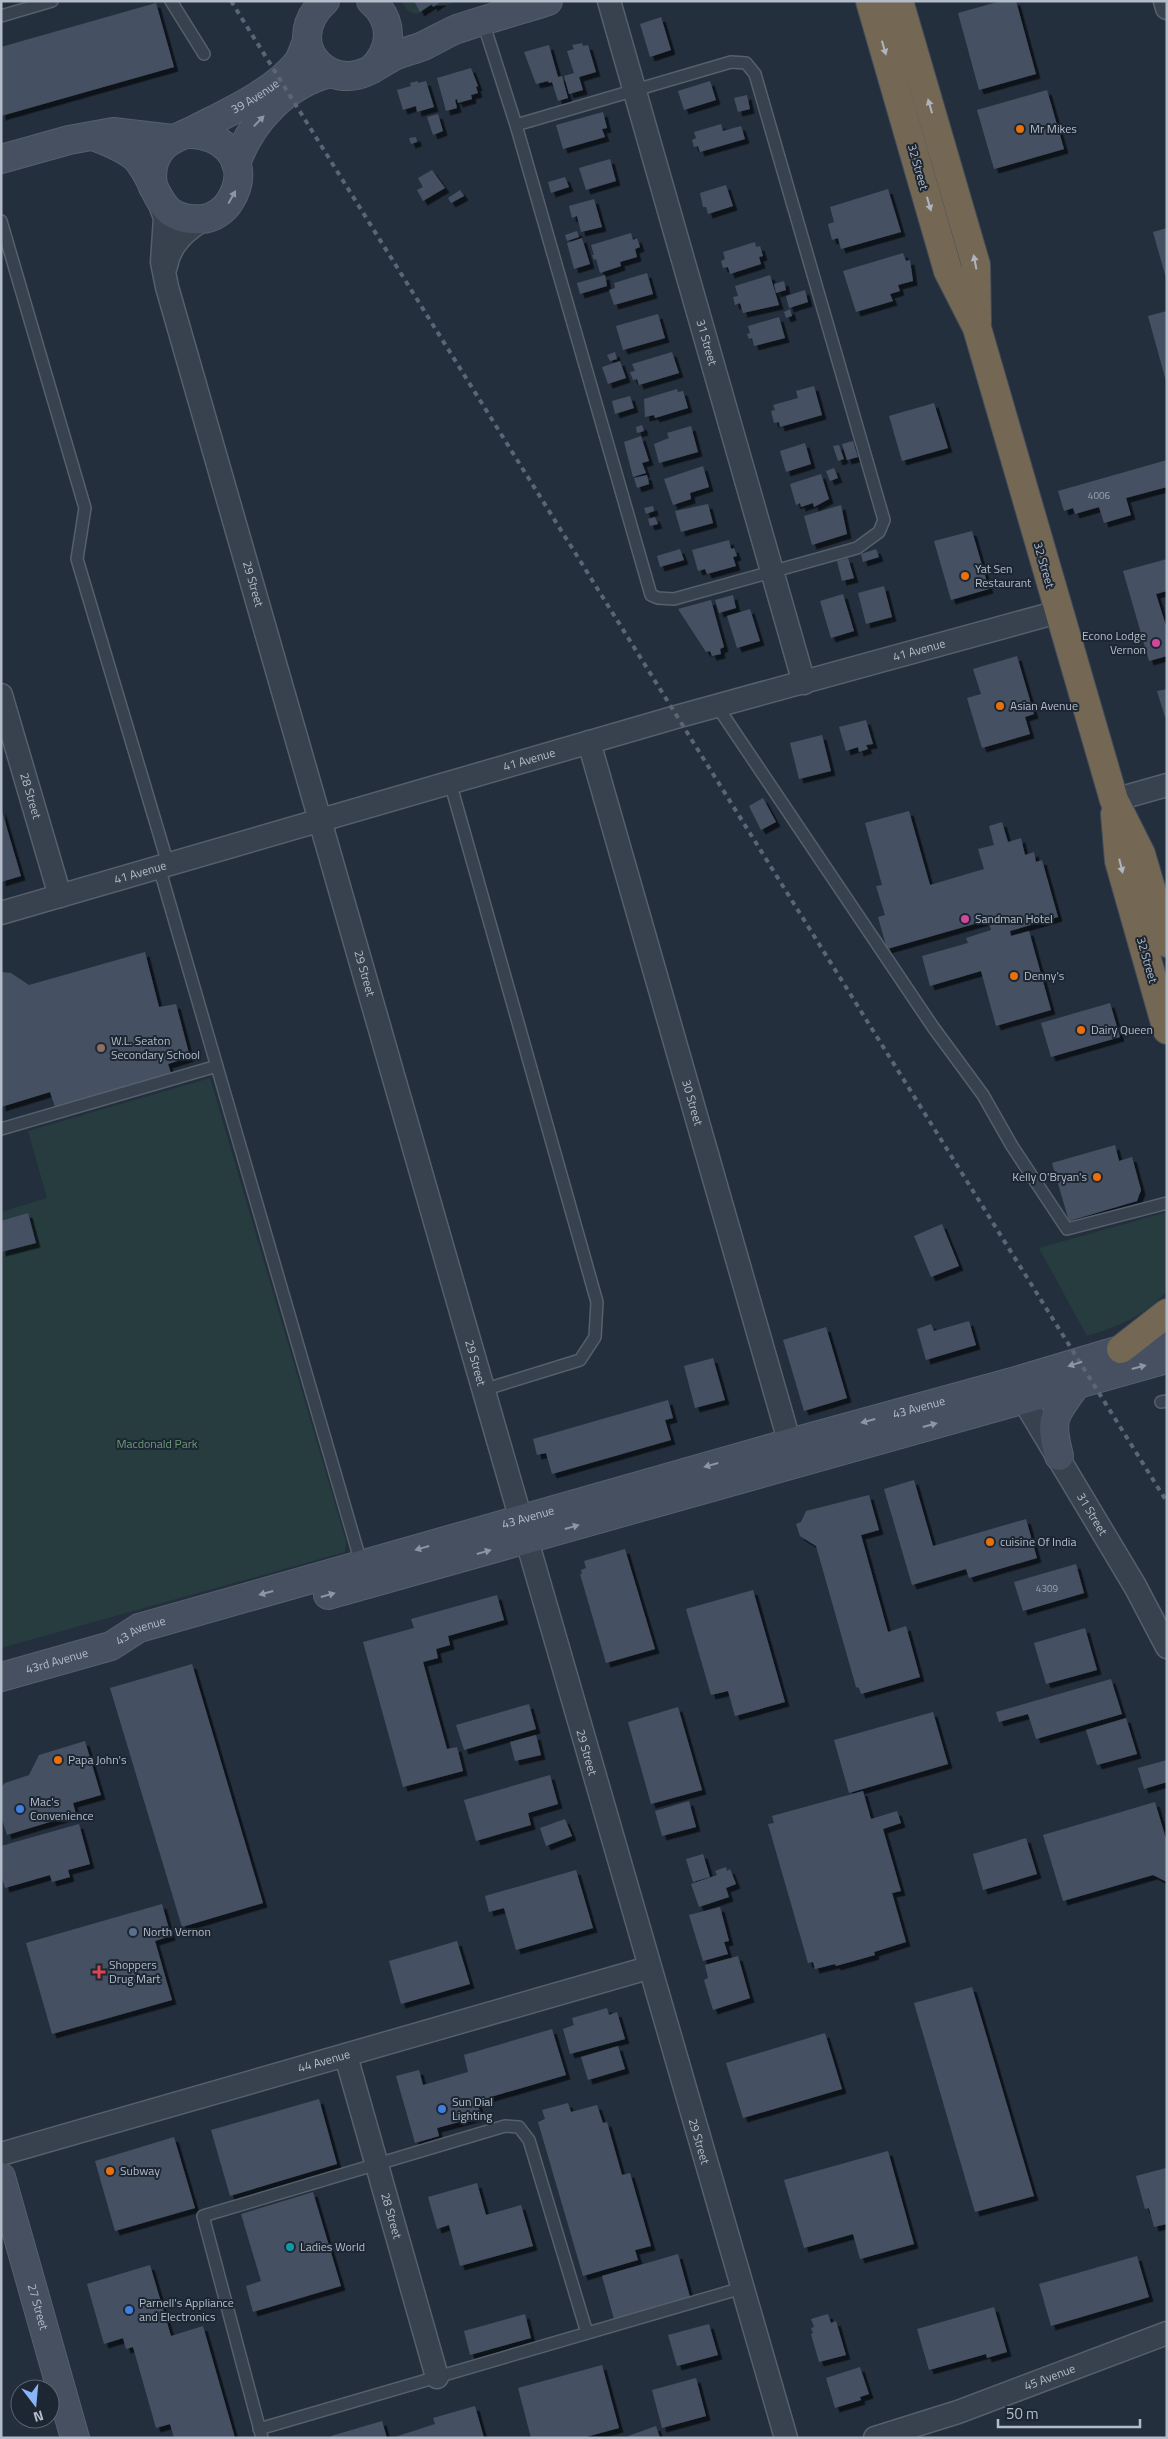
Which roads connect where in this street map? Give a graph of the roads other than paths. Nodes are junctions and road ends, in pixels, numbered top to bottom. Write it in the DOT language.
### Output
graph roads {
  1 [pos="52,1"];
  2 [pos="170,1"];
  3 [pos="548,1"];
  4 [pos="609,1"];
  5 [pos="870,1"];
  6 [pos="899,1"];
  7 [pos="1165,1"];
  8 [pos="375,6"];
  9 [pos="1167,8"];
  10 [pos="1,16"];
  11 [pos="313,16"];
  12 [pos="483,22"];
  13 [pos="456,30"];
  14 [pos="204,54"];
  15 [pos="372,69"];
  16 [pos="331,73"];
  17 [pos="635,90"];
  18 [pos="516,125"];
  19 [pos="96,136"];
  20 [pos="180,136"];
  21 [pos="1,159"];
  22 [pos="236,164"];
  23 [pos="155,193"];
  24 [pos="206,218"];
  25 [pos="1,221"];
  26 [pos="167,287"];
  27 [pos="978,328"];
  28 [pos="772,572"];
  29 [pos="1058,612"];
  30 [pos="804,683"];
  31 [pos="1,695"];
  32 [pos="717,706"];
  33 [pos="589,742"];
  34 [pos="450,782"];
  35 [pos="1167,785"];
  36 [pos="1114,800"];
  37 [pos="322,819"];
  38 [pos="163,866"];
  39 [pos="60,896"];
  40 [pos="1,913"];
  41 [pos="1167,943"];
  42 [pos="1167,1030"];
  43 [pos="217,1066"];
  44 [pos="1,1129"];
  45 [pos="1167,1203"];
  46 [pos="1167,1313"];
  47 [pos="1167,1336"];
  48 [pos="1121,1349"];
  49 [pos="1167,1359"];
  50 [pos="1077,1384"];
  51 [pos="483,1390"];
  52 [pos="1020,1390"];
  53 [pos="793,1452"];
  54 [pos="1059,1456"];
  55 [pos="523,1530"];
  56 [pos="362,1566"];
  57 [pos="111,1646"];
  58 [pos="1167,1647"];
  59 [pos="1,1678"];
  60 [pos="648,1968"];
  61 [pos="346,2056"];
  62 [pos="1,2154"];
  63 [pos="378,2164"];
  64 [pos="1,2177"];
  65 [pos="742,2288"];
  66 [pos="587,2333"];
  67 [pos="1167,2333"];
  68 [pos="437,2377"];
  69 [pos="260,2433"];
  70 [pos="75,2438"];
  71 [pos="786,2438"];
  72 [pos="875,2438"];
  1 -- 10 [label="lane"];
  2 -- 14 [label="lane"];
  3 -- 12 [label="street, 39 Avenue"];
  4 -- 17 [label="street, 31 Street"];
  5 -- 27 [label="highway, 32 Street, one-way"];
  27 -- 6 [label="highway, 32 Street, one-way"];
  7 -- 9 [label="street"];
  8 -- 13 [label="street, 39 Avenue"];
  8 -- 15 [label="street, 39 Avenue"];
  11 -- 16 [label="street, 39 Avenue"];
  11 -- 20 [label="street, 39 Avenue"];
  12 -- 13 [label="street, 39 Avenue"];
  12 -- 18 [label="lane"];
  13 -- 15 [label="street, 39 Avenue"];
  15 -- 16 [label="street, 39 Avenue"];
  22 -- 16 [label="street, 39 Avenue, one-way"];
  17 -- 18 [label="lane"];
  17 -- 28 [label="street, 31 Street"];
  17 -- 28 [label="lane"];
  18 -- 28 [label="lane"];
  19 -- 20 [label="street"];
  19 -- 21 [label="street"];
  19 -- 23 [label="street"];
  20 -- 22 [label="street"];
  20 -- 23 [label="street, 39 Avenue"];
  24 -- 22 [label="street, 39 Avenue, one-way"];
  23 -- 24 [label="street"];
  23 -- 26 [label="street, 29 Street"];
  24 -- 26 [label="street, 29 Street"];
  25 -- 38 [label="lane"];
  26 -- 37 [label="street, 29 Street"];
  27 -- 29 [label="highway, 32 Street"];
  28 -- 30 [label="street, 31 Street"];
  29 -- 30 [label="street, 41 Avenue"];
  29 -- 36 [label="highway, 32 Street"];
  30 -- 32 [label="street, 41 Avenue"];
  31 -- 39 [label="street, 28 Street"];
  32 -- 33 [label="street, 41 Avenue"];
  32 -- 45 [label="lane"];
  33 -- 34 [label="street, 41 Avenue"];
  33 -- 53 [label="street, 30 Street"];
  34 -- 37 [label="street, 41 Avenue"];
  34 -- 51 [label="lane"];
  35 -- 36 [label="street"];
  36 -- 41 [label="highway, 32 Street"];
  36 -- 42 [label="highway, 32 Street, one-way"];
  37 -- 38 [label="street, 41 Avenue"];
  37 -- 51 [label="street, 29 Street"];
  38 -- 39 [label="street, 41 Avenue"];
  38 -- 43 [label="lane"];
  39 -- 40 [label="street, 41 Avenue"];
  43 -- 44 [label="lane"];
  43 -- 56 [label="lane"];
  46 -- 48 [label="highway"];
  47 -- 48 [label="street, 43 Avenue"];
  48 -- 52 [label="street, 43 Avenue, one-way"];
  50 -- 49 [label="street, 43 Avenue, one-way"];
  50 -- 52 [label="street, 43 Avenue"];
  50 -- 54 [label="street"];
  51 -- 55 [label="street, 29 Street"];
  52 -- 53 [label="street, 43 Avenue"];
  52 -- 54 [label="street, 31 Street"];
  53 -- 55 [label="street, 43 Avenue"];
  54 -- 58 [label="street, 31 Street"];
  55 -- 56 [label="street, 43 Avenue, one-way"];
  57 -- 55 [label="street, 43 Avenue, one-way"];
  55 -- 60 [label="street, 29 Street"];
  56 -- 57 [label="street, 43 Avenue, one-way"];
  57 -- 59 [label="street, 43rd Avenue"];
  60 -- 61 [label="street, 44 Avenue"];
  60 -- 65 [label="street, 29 Street"];
  61 -- 62 [label="street, 44 Avenue"];
  61 -- 63 [label="street, 28 Street"];
  63 -- 66 [label="lane"];
  63 -- 68 [label="street, 28 Street"];
  63 -- 69 [label="lane"];
  64 -- 70 [label="street, 27 Street"];
  65 -- 66 [label="lane"];
  65 -- 71 [label="street, 29 Street"];
  66 -- 68 [label="lane"];
  67 -- 72 [label="street, 45 Avenue"];
  68 -- 69 [label="lane"];
}
